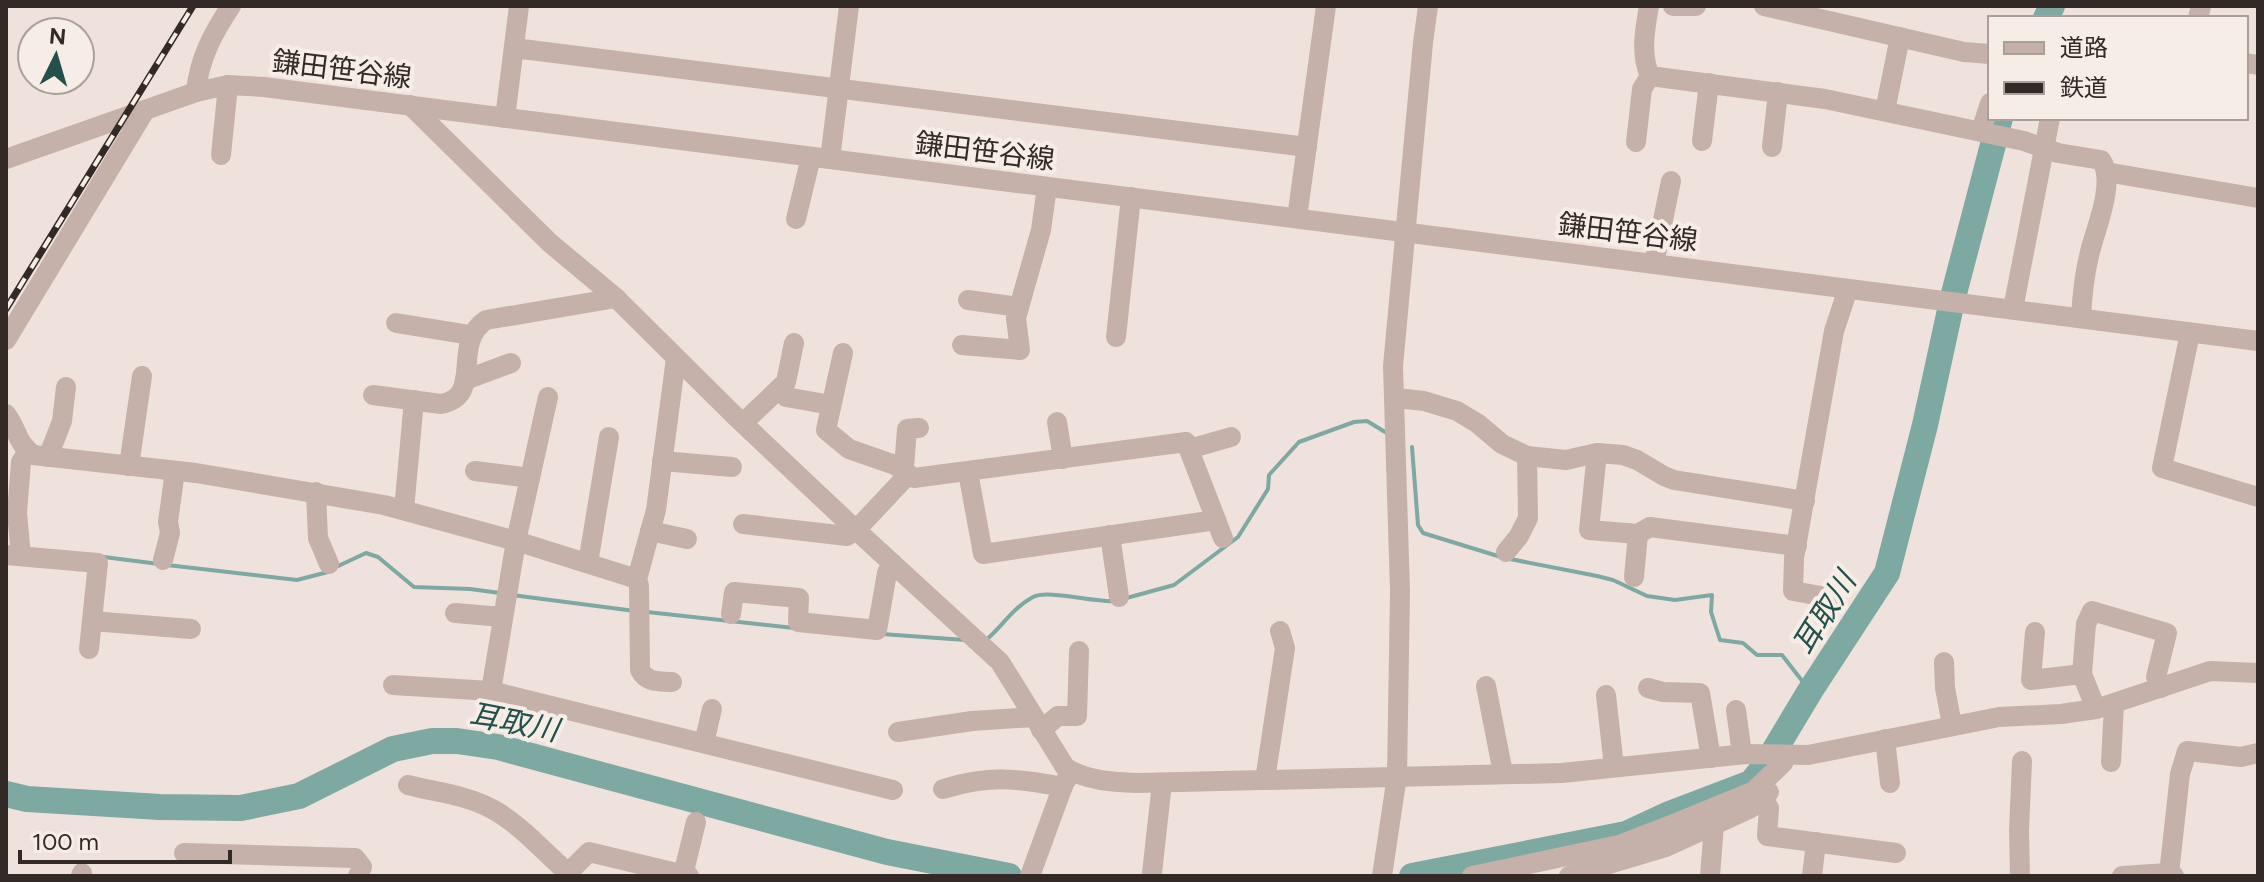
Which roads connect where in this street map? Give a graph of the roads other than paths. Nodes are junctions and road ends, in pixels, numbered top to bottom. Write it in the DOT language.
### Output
graph roads {
  1 [pos="231,6"];
  2 [pos="519,6"];
  3 [pos="849,6"];
  4 [pos="1326,6"];
  5 [pos="1428,6"];
  6 [pos="1649,6"];
  7 [pos="1673,6"];
  8 [pos="1696,6"];
  9 [pos="1764,6"];
  10 [pos="1900,37"];
  11 [pos="514,48"];
  12 [pos="1988,54"];
  13 [pos="1650,76"];
  14 [pos="1709,83"];
  15 [pos="228,85"];
  16 [pos="839,88"];
  17 [pos="196,92"];
  18 [pos="1778,92"];
  19 [pos="410,105"];
  20 [pos="1885,111"];
  21 [pos="144,112"];
  22 [pos="505,118"];
  23 [pos="1991,120"];
  24 [pos="2050,120"];
  25 [pos="1991,133"];
  26 [pos="1702,141"];
  27 [pos="1636,142"];
  28 [pos="1307,147"];
  29 [pos="1772,147"];
  30 [pos="2043,148"];
  31 [pos="221,155"];
  32 [pos="821,158"];
  33 [pos="6,159"];
  34 [pos="2106,172"];
  35 [pos="1671,181"];
  36 [pos="1047,187"];
  37 [pos="1131,197"];
  38 [pos="2258,198"];
  39 [pos="1297,218"];
  40 [pos="796,219"];
  41 [pos="1405,231"];
  42 [pos="1654,264"];
  43 [pos="1848,289"];
  44 [pos="616,298"];
  45 [pos="968,300"];
  46 [pos="1019,307"];
  47 [pos="2013,309"];
  48 [pos="2081,318"];
  49 [pos="396,323"];
  50 [pos="2190,333"];
  51 [pos="470,335"];
  52 [pos="1116,337"];
  53 [pos="6,340"];
  54 [pos="2258,341"];
  55 [pos="794,343"];
  56 [pos="962,345"];
  57 [pos="843,353"];
  58 [pos="676,358"];
  59 [pos="511,363"];
  60 [pos="142,376"];
  61 [pos="465,380"];
  62 [pos="66,387"];
  63 [pos="779,389"];
  64 [pos="373,395"];
  65 [pos="548,397"];
  66 [pos="1396,398"];
  67 [pos="414,400"];
  68 [pos="831,405"];
  69 [pos="6,414"];
  70 [pos="1057,422"];
  71 [pos="743,423"];
  72 [pos="919,428"];
  73 [pos="609,437"];
  74 [pos="1231,437"];
  75 [pos="1189,449"];
  76 [pos="1597,453"];
  77 [pos="38,454"];
  78 [pos="1527,456"];
  79 [pos="1063,459"];
  80 [pos="662,461"];
  81 [pos="129,466"];
  82 [pos="732,467"];
  83 [pos="175,471"];
  84 [pos="475,471"];
  85 [pos="904,471"];
  86 [pos="968,472"];
  87 [pos="530,478"];
  88 [pos="316,492"];
  89 [pos="2258,497"];
  90 [pos="1805,501"];
  91 [pos="404,510"];
  92 [pos="743,524"];
  93 [pos="856,530"];
  94 [pos="650,531"];
  95 [pos="1638,534"];
  96 [pos="1110,535"];
  97 [pos="687,539"];
  98 [pos="516,541"];
  99 [pos="1797,546"];
  100 [pos="17,552"];
  101 [pos="1506,552"];
  102 [pos="163,560"];
  103 [pos="588,563"];
  104 [pos="892,563"];
  105 [pos="329,564"];
  106 [pos="1634,577"];
  107 [pos="637,579"];
  108 [pos="1119,597"];
  109 [pos="1832,598"];
  110 [pos="455,613"];
  111 [pos="731,614"];
  112 [pos="503,617"];
  113 [pos="92,621"];
  114 [pos="191,629"];
  115 [pos="1280,631"];
  116 [pos="2035,632"];
  117 [pos="89,649"];
  118 [pos="1079,651"];
  119 [pos="1944,662"];
  120 [pos="2258,673"];
  121 [pos="2082,674"];
  122 [pos="672,682"];
  123 [pos="393,685"];
  124 [pos="1486,686"];
  125 [pos="1648,688"];
  126 [pos="2161,688"];
  127 [pos="491,691"];
  128 [pos="1606,695"];
  129 [pos="2105,707"];
  130 [pos="712,709"];
  131 [pos="1736,710"];
  132 [pos="1038,724"];
  133 [pos="1952,725"];
  134 [pos="898,732"];
  135 [pos="1885,739"];
  136 [pos="704,743"];
  137 [pos="2258,753"];
  138 [pos="1744,754"];
  139 [pos="1788,756"];
  140 [pos="1711,758"];
  141 [pos="2022,761"];
  142 [pos="2111,762"];
  143 [pos="1614,767"];
  144 [pos="1503,773"];
  145 [pos="1397,776"];
  146 [pos="1068,779"];
  147 [pos="1265,780"];
  148 [pos="1162,783"];
  149 [pos="1890,783"];
  150 [pos="408,785"];
  151 [pos="943,789"];
  152 [pos="893,790"];
  153 [pos="1763,800"];
  154 [pos="696,822"];
  155 [pos="1714,825"];
  156 [pos="1816,842"];
  157 [pos="184,853"];
  158 [pos="1896,853"];
  159 [pos="1626,867"];
  160 [pos="1031,872"];
  161 [pos="1382,872"];
  162 [pos="1152,873"];
  163 [pos="567,875"];
  164 [pos="686,875"];
  165 [pos="2172,875"];
  166 [pos="358,876"];
  167 [pos="1472,876"];
  168 [pos="1569,876"];
  169 [pos="1710,876"];
  170 [pos="1812,876"];
  171 [pos="2020,876"];
  172 [pos="2122,876"];
  1 -- 17 [label="street"];
  2 -- 11 [label="street"];
  3 -- 16 [label="street"];
  4 -- 28 [label="street"];
  5 -- 41 [label="street"];
  6 -- 13 [label="street"];
  7 -- 8 [label="street"];
  9 -- 10 [label="street"];
  10 -- 12 [label="street"];
  10 -- 20 [label="street"];
  11 -- 16 [label="street"];
  11 -- 22 [label="street"];
  13 -- 14 [label="street"];
  13 -- 27 [label="street"];
  14 -- 18 [label="street"];
  14 -- 26 [label="street"];
  15 -- 17 [label="street, 鎌田笹谷線"];
  15 -- 19 [label="street, 鎌田笹谷線"];
  15 -- 31 [label="street"];
  16 -- 28 [label="street"];
  16 -- 32 [label="street"];
  17 -- 21 [label="street, 鎌田笹谷線"];
  18 -- 20 [label="street"];
  18 -- 29 [label="street"];
  19 -- 22 [label="street, 鎌田笹谷線"];
  19 -- 44 [label="street"];
  20 -- 25 [label="street"];
  21 -- 33 [label="street, 鎌田笹谷線"];
  21 -- 53 [label="street"];
  22 -- 32 [label="street, 鎌田笹谷線"];
  23 -- 25 [label="street"];
  24 -- 30 [label="street"];
  25 -- 30 [label="street"];
  28 -- 39 [label="street"];
  30 -- 34 [label="street"];
  30 -- 47 [label="street"];
  32 -- 36 [label="street, 鎌田笹谷線"];
  32 -- 40 [label="street"];
  34 -- 38 [label="street"];
  34 -- 48 [label="street"];
  35 -- 42 [label="street"];
  36 -- 37 [label="street, 鎌田笹谷線"];
  36 -- 46 [label="street"];
  37 -- 39 [label="street, 鎌田笹谷線"];
  37 -- 52 [label="street"];
  39 -- 41 [label="street, 鎌田笹谷線"];
  41 -- 42 [label="street, 鎌田笹谷線"];
  41 -- 66 [label="street"];
  42 -- 43 [label="street, 鎌田笹谷線"];
  43 -- 47 [label="street, 鎌田笹谷線"];
  43 -- 90 [label="street"];
  44 -- 51 [label="street"];
  44 -- 58 [label="street"];
  45 -- 46 [label="street"];
  46 -- 56 [label="street"];
  47 -- 48 [label="street, 鎌田笹谷線"];
  48 -- 50 [label="street, 鎌田笹谷線"];
  49 -- 51 [label="street"];
  50 -- 54 [label="street, 鎌田笹谷線"];
  50 -- 89 [label="street"];
  51 -- 61 [label="street"];
  55 -- 63 [label="street"];
  57 -- 68 [label="street"];
  58 -- 71 [label="street"];
  58 -- 80 [label="street"];
  59 -- 61 [label="street"];
  60 -- 81 [label="street"];
  61 -- 67 [label="street"];
  62 -- 77 [label="street"];
  63 -- 68 [label="street"];
  63 -- 71 [label="street"];
  64 -- 67 [label="street"];
  65 -- 87 [label="street"];
  66 -- 78 [label="street"];
  66 -- 145 [label="street"];
  67 -- 91 [label="street"];
  68 -- 85 [label="street"];
  69 -- 77 [label="street"];
  70 -- 79 [label="street"];
  71 -- 93 [label="street"];
  72 -- 85 [label="street"];
  73 -- 103 [label="street"];
  74 -- 75 [label="street"];
  75 -- 79 [label="street"];
  75 -- 96 [label="street"];
  76 -- 78 [label="street"];
  76 -- 90 [label="street"];
  76 -- 95 [label="street"];
  77 -- 81 [label="street"];
  77 -- 100 [label="street"];
  78 -- 101 [label="street"];
  79 -- 86 [label="street"];
  80 -- 82 [label="street"];
  80 -- 94 [label="street"];
  81 -- 83 [label="street"];
  83 -- 88 [label="street"];
  83 -- 102 [label="street"];
  84 -- 87 [label="street"];
  85 -- 86 [label="street"];
  85 -- 93 [label="street"];
  86 -- 96 [label="street"];
  87 -- 98 [label="street"];
  88 -- 91 [label="street"];
  88 -- 105 [label="street"];
  90 -- 99 [label="street"];
  91 -- 98 [label="street"];
  92 -- 93 [label="street"];
  93 -- 104 [label="street"];
  94 -- 97 [label="street"];
  94 -- 107 [label="street"];
  95 -- 99 [label="street"];
  95 -- 106 [label="street"];
  96 -- 108 [label="street"];
  98 -- 103 [label="street"];
  98 -- 112 [label="street"];
  99 -- 109 [label="street"];
  100 -- 113 [label="street"];
  103 -- 107 [label="street"];
  104 -- 111 [label="street"];
  104 -- 132 [label="street"];
  107 -- 122 [label="street"];
  110 -- 112 [label="street"];
  112 -- 127 [label="street"];
  113 -- 114 [label="street"];
  113 -- 117 [label="street"];
  115 -- 147 [label="street"];
  116 -- 121 [label="street"];
  118 -- 132 [label="street"];
  119 -- 133 [label="street"];
  120 -- 126 [label="street"];
  121 -- 126 [label="street"];
  121 -- 129 [label="street"];
  123 -- 127 [label="street"];
  124 -- 144 [label="street"];
  125 -- 140 [label="street"];
  126 -- 129 [label="street"];
  127 -- 136 [label="street"];
  128 -- 143 [label="street"];
  129 -- 133 [label="street"];
  129 -- 142 [label="street"];
  130 -- 136 [label="street"];
  131 -- 138 [label="street"];
  132 -- 134 [label="street"];
  132 -- 146 [label="street"];
  133 -- 135 [label="street"];
  135 -- 139 [label="street"];
  135 -- 149 [label="street"];
  136 -- 152 [label="street"];
  137 -- 165 [label="street"];
  138 -- 139 [label="street"];
  138 -- 140 [label="street"];
  139 -- 153 [label="street"];
  139 -- 167 [label="street"];
  140 -- 143 [label="street"];
  141 -- 171 [label="street"];
  143 -- 144 [label="street"];
  144 -- 145 [label="street"];
  145 -- 147 [label="street"];
  145 -- 161 [label="street"];
  146 -- 148 [label="street"];
  146 -- 151 [label="street"];
  146 -- 160 [label="street"];
  147 -- 148 [label="street"];
  148 -- 162 [label="street"];
  150 -- 163 [label="street"];
  153 -- 155 [label="street"];
  153 -- 156 [label="street"];
  154 -- 164 [label="street"];
  155 -- 159 [label="street"];
  155 -- 169 [label="street"];
  156 -- 158 [label="street"];
  156 -- 170 [label="street"];
  157 -- 166 [label="street"];
  159 -- 168 [label="street"];
  163 -- 164 [label="street"];
  165 -- 172 [label="street"];
}
